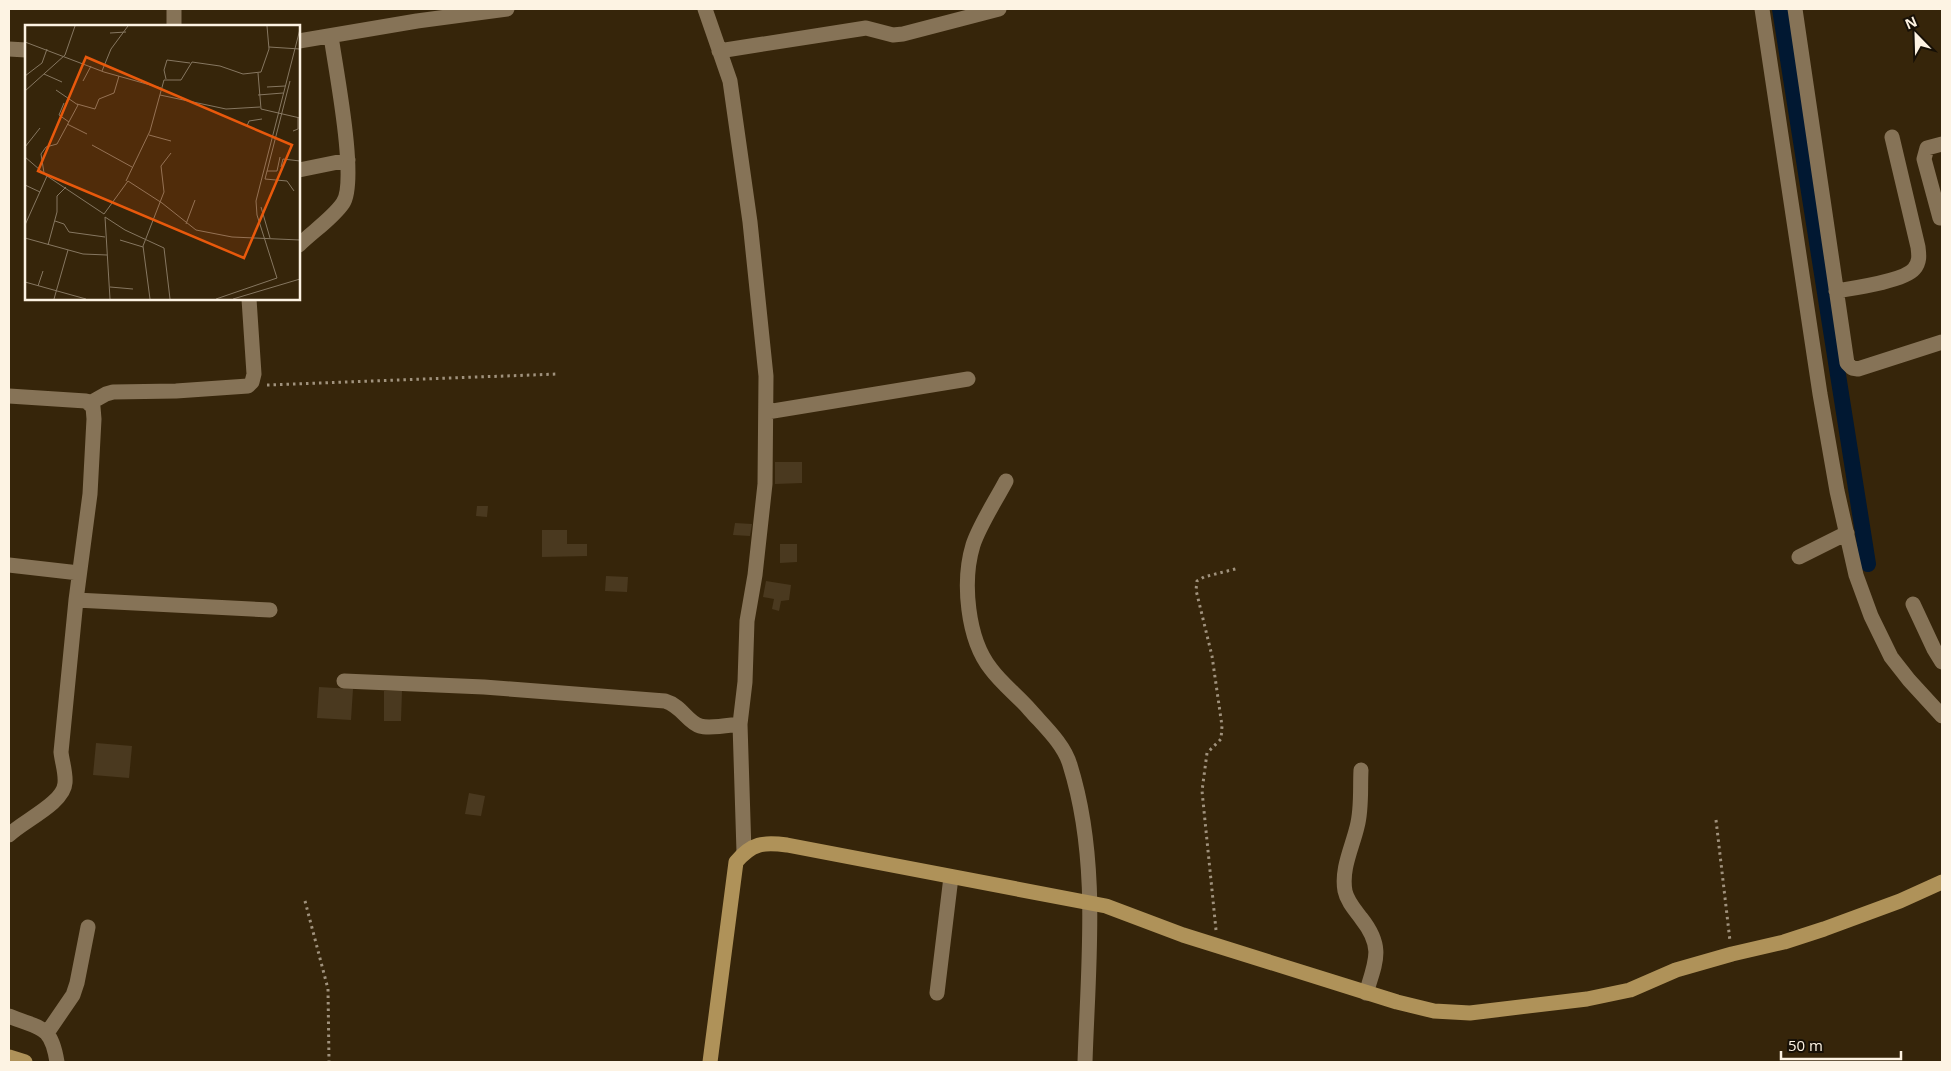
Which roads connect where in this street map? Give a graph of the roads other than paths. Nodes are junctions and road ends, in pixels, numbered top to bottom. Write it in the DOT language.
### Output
graph roads {
  1 [pos="174,9"];
  2 [pos="507,9"];
  3 [pos="705,9"];
  4 [pos="999,9"];
  5 [pos="1762,9"];
  6 [pos="1795,9"];
  7 [pos="174,25"];
  8 [pos="331,36"];
  9 [pos="300,41"];
  10 [pos="9,49"];
  11 [pos="25,50"];
  12 [pos="719,51"];
  13 [pos="1892,137"];
  14 [pos="1942,144"];
  15 [pos="348,160"];
  16 [pos="300,170"];
  17 [pos="1940,218"];
  18 [pos="300,244"];
  19 [pos="1836,292"];
  20 [pos="249,300"];
  21 [pos="1942,342"];
  22 [pos="968,379"];
  23 [pos="9,396"];
  24 [pos="90,403"];
  25 [pos="767,412"];
  26 [pos="1006,481"];
  27 [pos="1847,533"];
  28 [pos="1799,557"];
  29 [pos="9,565"];
  30 [pos="79,574"];
  31 [pos="76,600"];
  32 [pos="1913,604"];
  33 [pos="270,610"];
  34 [pos="1942,662"];
  35 [pos="344,681"];
  36 [pos="1942,716"];
  37 [pos="740,724"];
  38 [pos="1361,770"];
  39 [pos="9,835"];
  40 [pos="744,852"];
  41 [pos="951,877"];
  42 [pos="1942,882"];
  43 [pos="1091,903"];
  44 [pos="88,927"];
  45 [pos="937,993"];
  46 [pos="1366,993"];
  47 [pos="9,1016"];
  48 [pos="47,1033"];
  49 [pos="9,1057"];
  50 [pos="25,1062"];
  51 [pos="57,1062"];
  52 [pos="710,1062"];
  53 [pos="1085,1062"];
  1 -- 7 [label="street"];
  2 -- 8 [label="street"];
  3 -- 12 [label="street"];
  4 -- 12 [label="street"];
  5 -- 27 [label="street"];
  6 -- 19 [label="street"];
  8 -- 9 [label="street"];
  8 -- 15 [label="street"];
  10 -- 11 [label="street"];
  12 -- 25 [label="street"];
  13 -- 19 [label="street"];
  14 -- 17 [label="street"];
  15 -- 16 [label="street"];
  15 -- 18 [label="street"];
  19 -- 21 [label="street"];
  20 -- 24 [label="street"];
  22 -- 25 [label="street"];
  23 -- 24 [label="street"];
  24 -- 30 [label="street"];
  25 -- 37 [label="street"];
  26 -- 43 [label="street"];
  27 -- 28 [label="street"];
  27 -- 36 [label="street"];
  29 -- 30 [label="street"];
  30 -- 31 [label="street"];
  31 -- 33 [label="street"];
  31 -- 39 [label="street"];
  32 -- 34 [label="street"];
  35 -- 37 [label="street"];
  37 -- 40 [label="street"];
  38 -- 46 [label="street"];
  40 -- 41 [label="main road"];
  40 -- 52 [label="main road"];
  41 -- 43 [label="main road"];
  41 -- 45 [label="street"];
  42 -- 46 [label="main road"];
  43 -- 46 [label="main road"];
  43 -- 53 [label="street"];
  44 -- 48 [label="street"];
  47 -- 48 [label="street"];
  48 -- 51 [label="street"];
  49 -- 50 [label="main road"];
}
